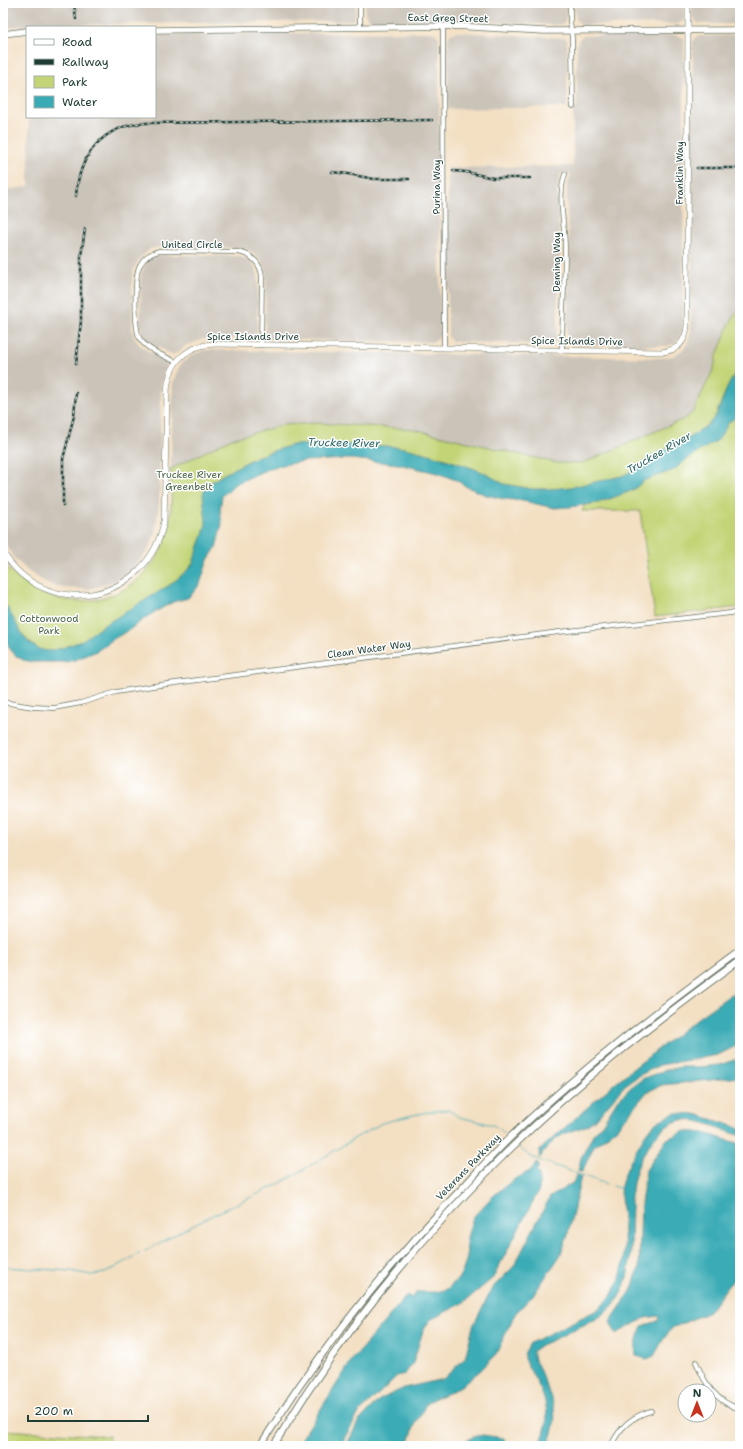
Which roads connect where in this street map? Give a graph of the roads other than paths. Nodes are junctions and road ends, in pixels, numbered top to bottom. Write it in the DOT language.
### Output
graph roads {
  1 [pos="360,3"];
  2 [pos="570,3"];
  3 [pos="688,3"];
  4 [pos="443,26"];
  5 [pos="360,27"];
  6 [pos="156,30"];
  7 [pos="688,30"];
  8 [pos="740,30"];
  9 [pos="26,31"];
  10 [pos="571,31"];
  11 [pos="3,34"];
  12 [pos="573,107"];
  13 [pos="565,174"];
  14 [pos="683,342"];
  15 [pos="261,345"];
  16 [pos="444,348"];
  17 [pos="562,350"];
  18 [pos="176,362"];
  19 [pos="3,552"];
  20 [pos="740,612"];
  21 [pos="3,702"];
  22 [pos="740,950"];
  23 [pos="740,960"];
  24 [pos="696,1362"];
  25 [pos="706,1383"];
  26 [pos="717,1396"];
  27 [pos="740,1409"];
  28 [pos="651,1411"];
  29 [pos="260,1446"];
  30 [pos="273,1446"];
  31 [pos="611,1446"];
  1 -- 5 [label="street"];
  2 -- 10 [label="street"];
  3 -- 7 [label="street, Franklin Way"];
  4 -- 5 [label="main road, East Greg Street"];
  4 -- 10 [label="main road, East Greg Street"];
  4 -- 16 [label="street, Purina Way"];
  5 -- 6 [label="main road, East Greg Street"];
  7 -- 8 [label="main road, East Greg Street"];
  7 -- 10 [label="main road, East Greg Street"];
  7 -- 14 [label="street, Franklin Way"];
  9 -- 11 [label="main road"];
  10 -- 12 [label="street"];
  13 -- 17 [label="street, Deming Way"];
  14 -- 17 [label="street, Spice Islands Drive"];
  15 -- 16 [label="street, Spice Islands Drive"];
  15 -- 18 [label="street, Spice Islands Drive"];
  15 -- 18 [label="street, United Circle"];
  16 -- 17 [label="street, Spice Islands Drive"];
  18 -- 19 [label="street, Spice Islands Drive"];
  20 -- 21 [label="street, Clean Water Way"];
  22 -- 29 [label="main road, Veterans Parkway"];
  23 -- 30 [label="main road, Veterans Parkway"];
  24 -- 25 [label="street"];
  26 -- 27 [label="street"];
  28 -- 31 [label="street"];
}
